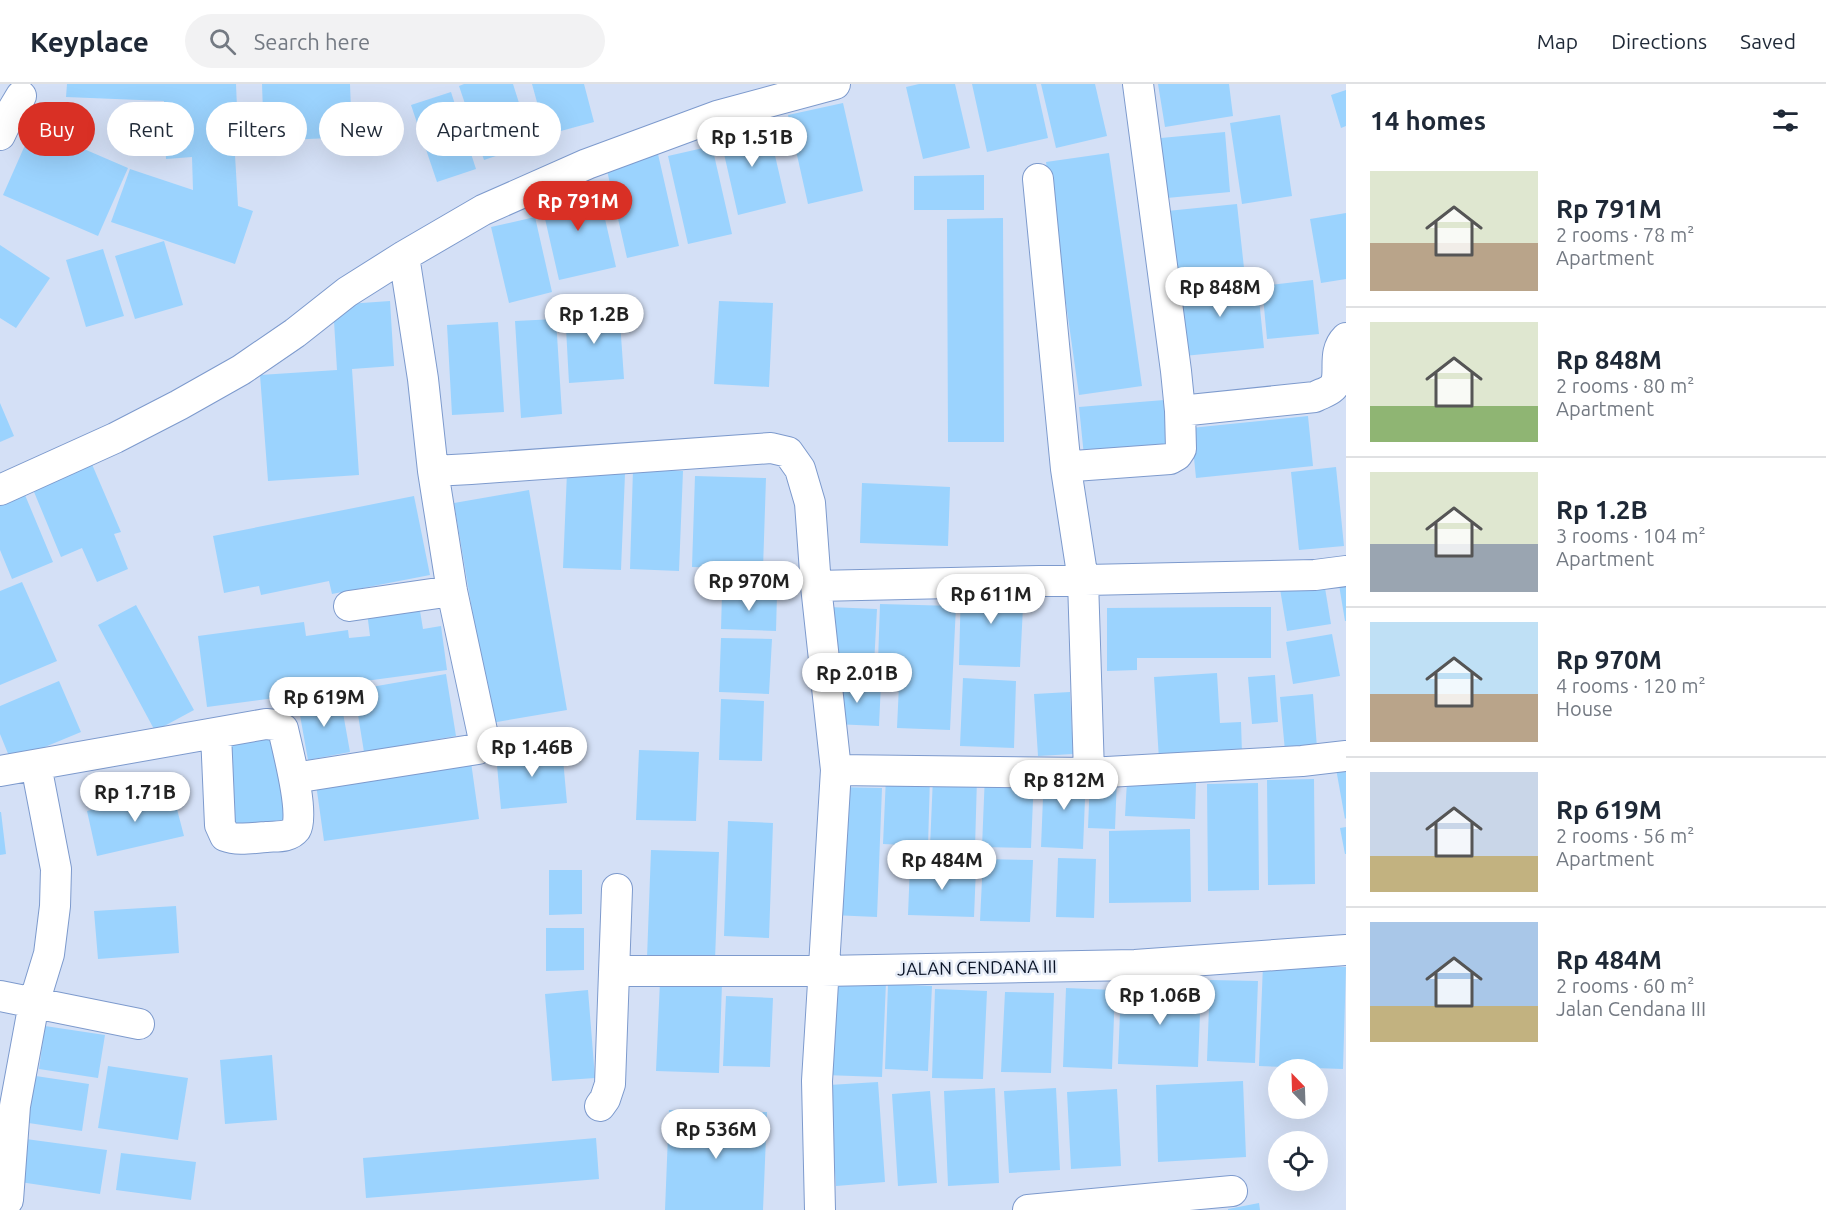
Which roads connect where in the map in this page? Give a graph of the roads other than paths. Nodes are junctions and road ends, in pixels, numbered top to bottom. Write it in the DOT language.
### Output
graph roads {
  1 [pos="835,84"];
  2 [pos="1138,84"];
  3 [pos="1038,179"];
  4 [pos="404,256"];
  5 [pos="1346,338"];
  6 [pos="1180,411"];
  7 [pos="1066,469"];
  8 [pos="433,471"];
  9 [pos="0,490"];
  10 [pos="1346,571"];
  11 [pos="1083,580"];
  12 [pos="816,586"];
  13 [pos="452,591"];
  14 [pos="349,606"];
  15 [pos="216,734"];
  16 [pos="1346,756"];
  17 [pos="36,765"];
  18 [pos="836,770"];
  19 [pos="0,771"];
  20 [pos="1089,773"];
  21 [pos="294,778"];
  22 [pos="617,889"];
  23 [pos="1346,950"];
  24 [pos="614,971"];
  25 [pos="823,971"];
  26 [pos="0,996"];
  27 [pos="34,1003"];
  28 [pos="140,1024"];
  29 [pos="600,1106"];
  30 [pos="1232,1191"];
  31 [pos="8,1200"];
  32 [pos="820,1210"];
  33 [pos="1028,1210"];
  1 -- 4 [label="street"];
  2 -- 6 [label="street"];
  3 -- 7 [label="street"];
  4 -- 8 [label="street"];
  4 -- 9 [label="street"];
  5 -- 6 [label="street"];
  6 -- 7 [label="street"];
  7 -- 11 [label="street"];
  8 -- 12 [label="street"];
  8 -- 13 [label="street"];
  10 -- 11 [label="street"];
  11 -- 12 [label="street"];
  11 -- 20 [label="street"];
  12 -- 18 [label="street"];
  13 -- 14 [label="street"];
  13 -- 21 [label="street"];
  15 -- 17 [label="street"];
  15 -- 21 [label="street"];
  15 -- 21 [label="street"];
  16 -- 20 [label="street"];
  17 -- 19 [label="street"];
  17 -- 27 [label="street"];
  18 -- 20 [label="street"];
  18 -- 25 [label="street"];
  22 -- 24 [label="street"];
  23 -- 25 [label="street, JALAN CENDANA III"];
  24 -- 25 [label="street, JALAN CENDANA III"];
  24 -- 29 [label="street"];
  25 -- 32 [label="street"];
  26 -- 27 [label="street"];
  27 -- 28 [label="street"];
  27 -- 31 [label="street"];
  30 -- 33 [label="street"];
}
